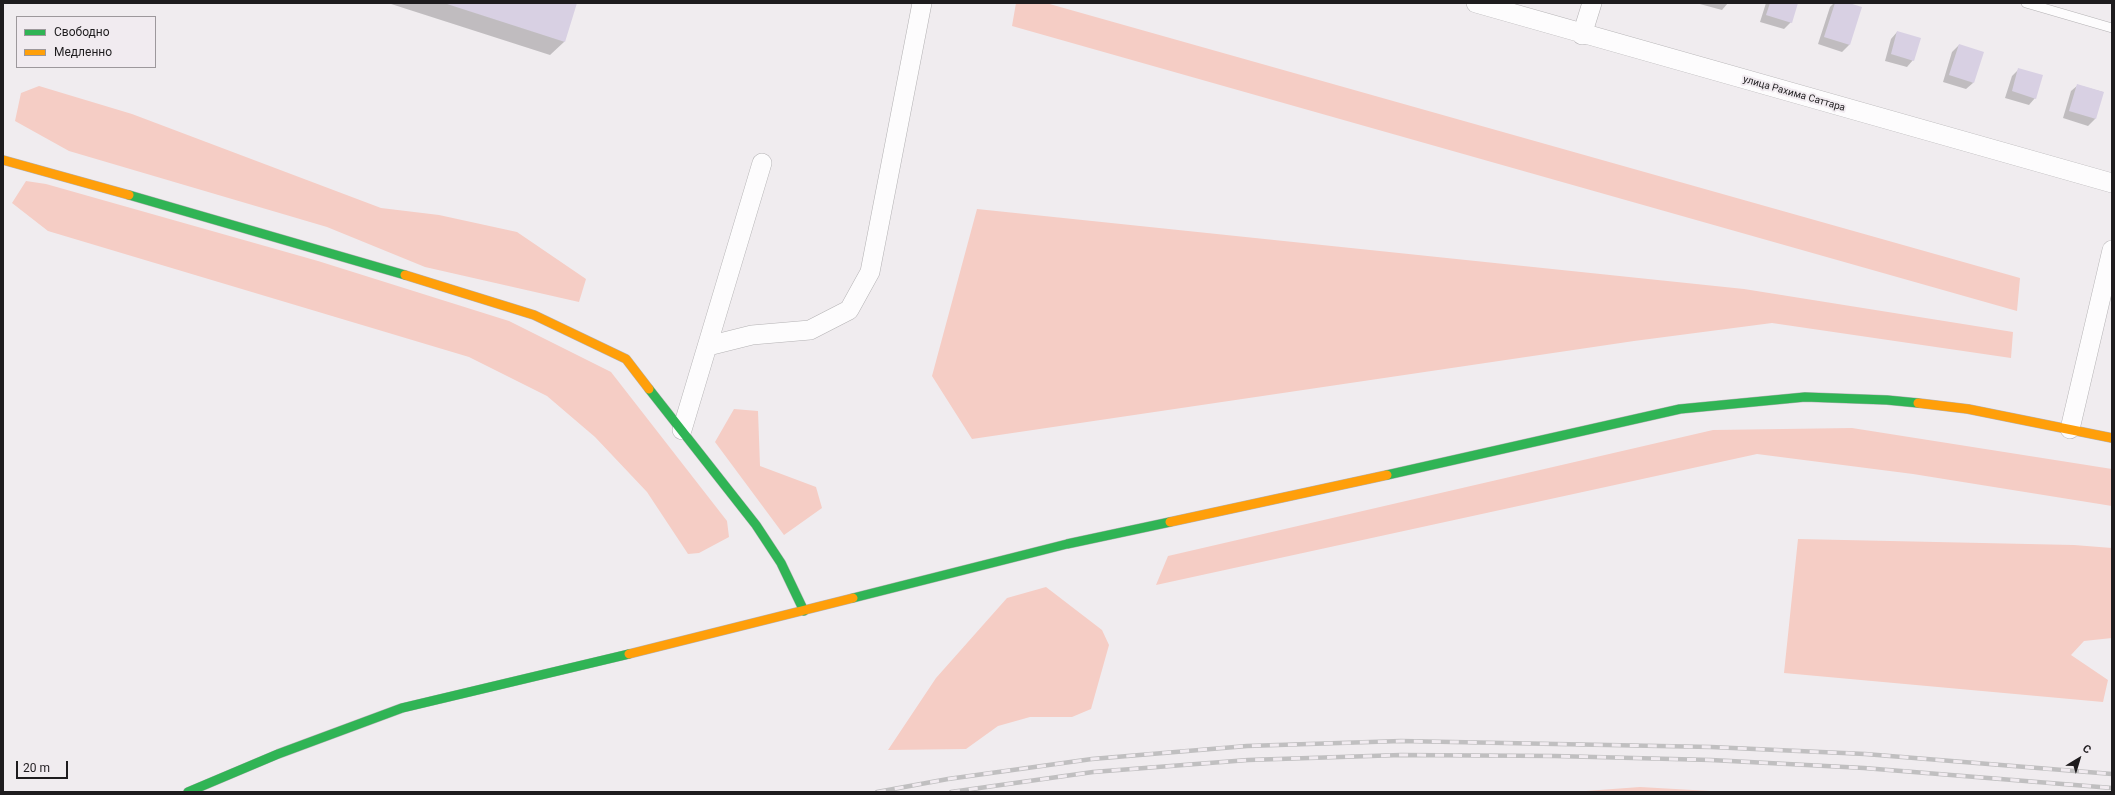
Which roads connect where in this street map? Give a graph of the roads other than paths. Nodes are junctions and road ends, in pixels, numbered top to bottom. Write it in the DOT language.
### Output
graph roads {
  1 [pos="922,3"];
  2 [pos="1476,3"];
  3 [pos="1592,3"];
  4 [pos="2026,3"];
  5 [pos="2112,28"];
  6 [pos="1582,35"];
  7 [pos="3,160"];
  8 [pos="762,163"];
  9 [pos="2112,183"];
  10 [pos="2112,250"];
  11 [pos="708,346"];
  12 [pos="2070,429"];
  13 [pos="682,430"];
  14 [pos="2112,438"];
  15 [pos="804,611"];
  16 [pos="188,792"];
  1 -- 11 [label="street"];
  2 -- 6 [label="street, улица Рахима Саттара"];
  3 -- 6 [label="street"];
  4 -- 5 [label="lane"];
  6 -- 9 [label="street, улица Рахима Саттара"];
  7 -- 13 [label="main road"];
  8 -- 11 [label="street"];
  10 -- 12 [label="street"];
  11 -- 13 [label="street"];
  12 -- 14 [label="main road"];
  12 -- 15 [label="main road"];
  13 -- 15 [label="main road"];
  15 -- 16 [label="main road"];
}
